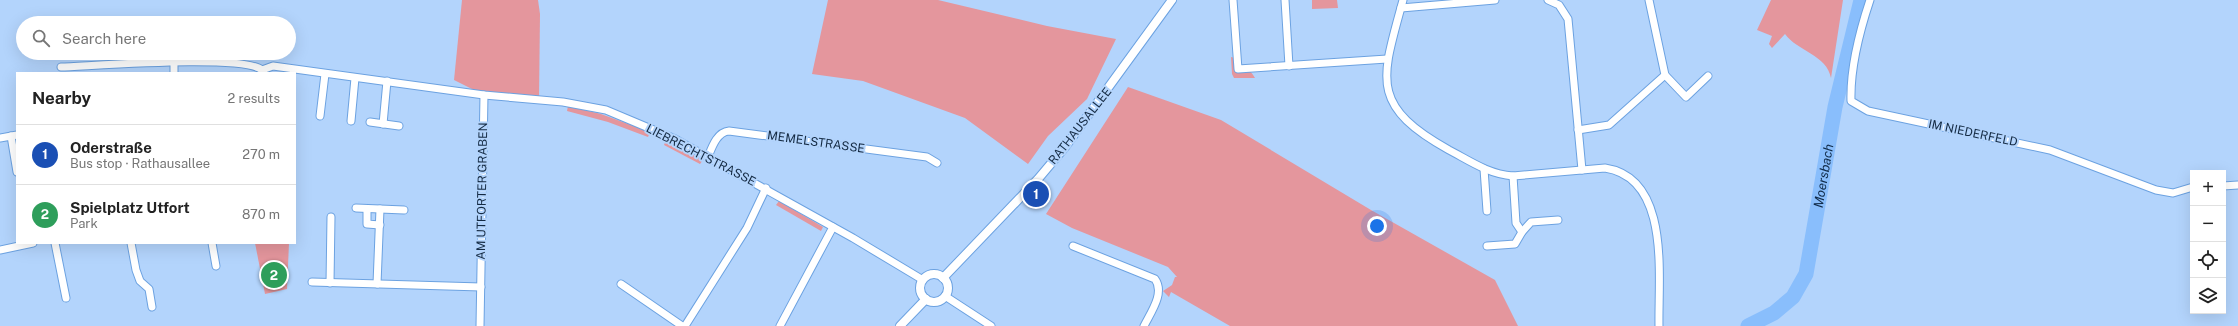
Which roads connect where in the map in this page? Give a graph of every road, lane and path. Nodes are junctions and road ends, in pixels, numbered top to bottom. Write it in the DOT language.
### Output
graph roads {
  1 [pos="1172,0"];
  2 [pos="1233,0"];
  3 [pos="1285,0"];
  4 [pos="1403,0"];
  5 [pos="1495,0"];
  6 [pos="1548,0"];
  7 [pos="1649,0"];
  8 [pos="1870,0"];
  9 [pos="1401,8"];
  10 [pos="1387,59"];
  11 [pos="174,63"];
  12 [pos="107,65"];
  13 [pos="1289,66"];
  14 [pos="61,67"];
  15 [pos="70,70"];
  16 [pos="261,71"];
  17 [pos="108,72"];
  18 [pos="174,72"];
  19 [pos="324,74"];
  20 [pos="1665,75"];
  21 [pos="1708,76"];
  22 [pos="355,78"];
  23 [pos="387,81"];
  24 [pos="484,95"];
  25 [pos="320,116"];
  26 [pos="351,122"];
  27 [pos="370,122"];
  28 [pos="383,124"];
  29 [pos="399,126"];
  30 [pos="1578,130"];
  31 [pos="14,136"];
  32 [pos="0,138"];
  33 [pos="708,157"];
  34 [pos="16,160"];
  35 [pos="937,162"];
  36 [pos="1484,170"];
  37 [pos="1582,170"];
  38 [pos="1513,176"];
  39 [pos="2238,185"];
  40 [pos="2226,186"];
  41 [pos="766,188"];
  42 [pos="2190,188"];
  43 [pos="356,208"];
  44 [pos="367,209"];
  45 [pos="380,209"];
  46 [pos="404,210"];
  47 [pos="1487,211"];
  48 [pos="331,218"];
  49 [pos="1558,220"];
  50 [pos="380,225"];
  51 [pos="833,227"];
  52 [pos="1522,232"];
  53 [pos="27,244"];
  54 [pos="55,244"];
  55 [pos="131,244"];
  56 [pos="212,244"];
  57 [pos="1073,246"];
  58 [pos="1487,246"];
  59 [pos="0,250"];
  60 [pos="216,266"];
  61 [pos="943,278"];
  62 [pos="923,280"];
  63 [pos="312,282"];
  64 [pos="330,283"];
  65 [pos="377,284"];
  66 [pos="621,284"];
  67 [pos="481,287"];
  68 [pos="945,296"];
  69 [pos="66,298"];
  70 [pos="926,299"];
  71 [pos="152,307"];
  72 [pos="480,326"];
  73 [pos="683,326"];
  74 [pos="780,326"];
  75 [pos="900,326"];
  76 [pos="991,326"];
  77 [pos="1144,326"];
  78 [pos="1659,326"];
  1 -- 61 [label="street, RATHAUSALLEE"];
  2 -- 13 [label="street"];
  3 -- 13 [label="street"];
  4 -- 9 [label="street"];
  5 -- 9 [label="street"];
  6 -- 30 [label="street"];
  7 -- 20 [label="street"];
  8 -- 42 [label="street, IM NIEDERFELD"];
  9 -- 10 [label="street"];
  10 -- 13 [label="street"];
  10 -- 36 [label="street"];
  11 -- 12 [label="street, LIEBRECHTSTRASSE"];
  11 -- 16 [label="street, LIEBRECHTSTRASSE"];
  11 -- 18 [label="street"];
  12 -- 15 [label="street, LIEBRECHTSTRASSE"];
  12 -- 17 [label="street"];
  14 -- 15 [label="street, LIEBRECHTSTRASSE"];
  16 -- 19 [label="street, LIEBRECHTSTRASSE"];
  19 -- 22 [label="street, LIEBRECHTSTRASSE"];
  19 -- 25 [label="street"];
  20 -- 21 [label="street"];
  20 -- 30 [label="street"];
  22 -- 23 [label="street, LIEBRECHTSTRASSE"];
  22 -- 26 [label="street"];
  23 -- 24 [label="street, LIEBRECHTSTRASSE"];
  23 -- 28 [label="street"];
  24 -- 33 [label="street, LIEBRECHTSTRASSE"];
  24 -- 67 [label="street, AM UTFORTER GRABEN"];
  27 -- 28 [label="street"];
  28 -- 29 [label="street"];
  30 -- 37 [label="street"];
  31 -- 32 [label="street"];
  31 -- 34 [label="street"];
  33 -- 35 [label="street, MEMELSTRASSE"];
  33 -- 41 [label="street, LIEBRECHTSTRASSE"];
  36 -- 38 [label="street"];
  36 -- 47 [label="street"];
  37 -- 38 [label="street"];
  37 -- 78 [label="street"];
  38 -- 52 [label="street"];
  39 -- 40 [label="street"];
  41 -- 51 [label="street, LIEBRECHTSTRASSE"];
  41 -- 73 [label="street"];
  43 -- 44 [label="street"];
  44 -- 45 [label="street"];
  44 -- 50 [label="street"];
  45 -- 46 [label="street"];
  45 -- 50 [label="street"];
  48 -- 64 [label="street"];
  49 -- 52 [label="street"];
  50 -- 65 [label="street"];
  51 -- 62 [label="street, LIEBRECHTSTRASSE"];
  51 -- 74 [label="street"];
  52 -- 58 [label="street"];
  53 -- 59 [label="street"];
  54 -- 69 [label="street"];
  55 -- 71 [label="street"];
  56 -- 60 [label="street"];
  57 -- 77 [label="street"];
  61 -- 62 [label="street"];
  61 -- 68 [label="street"];
  62 -- 70 [label="street"];
  63 -- 64 [label="street"];
  64 -- 65 [label="street"];
  65 -- 67 [label="street"];
  66 -- 73 [label="street"];
  67 -- 72 [label="street, AM UTFORTER GRABEN"];
  68 -- 70 [label="street"];
  68 -- 76 [label="street"];
  70 -- 75 [label="street"];
}
